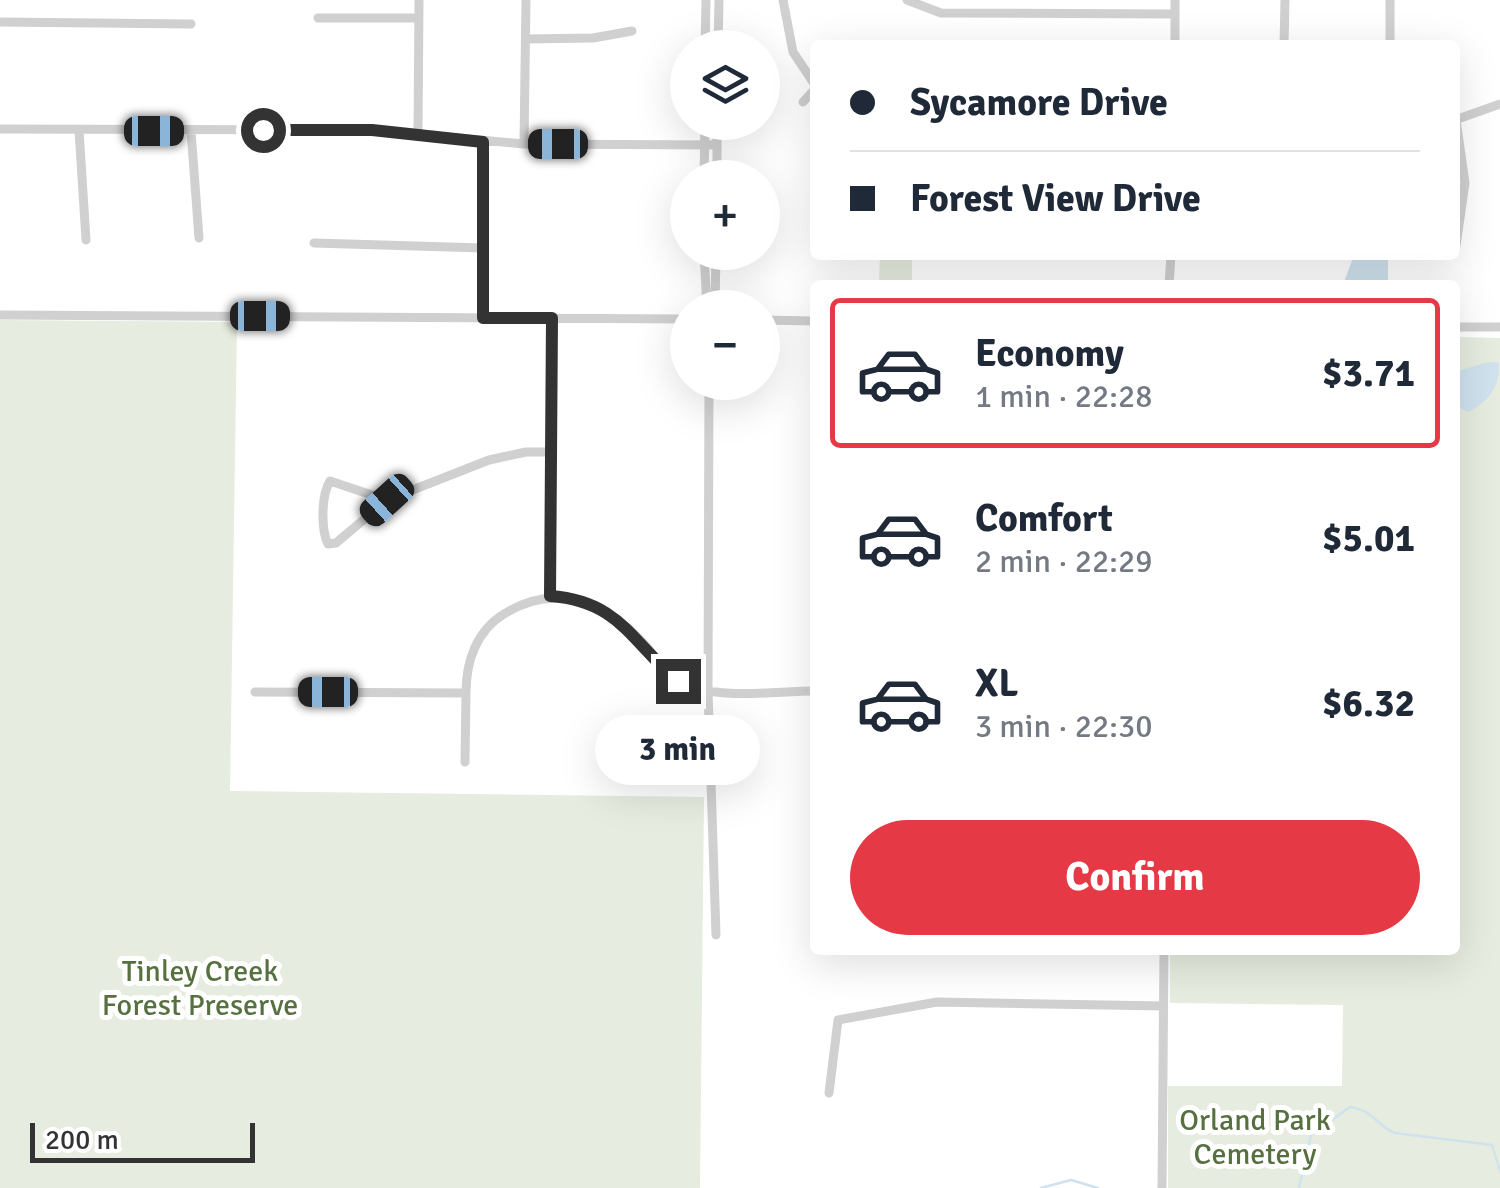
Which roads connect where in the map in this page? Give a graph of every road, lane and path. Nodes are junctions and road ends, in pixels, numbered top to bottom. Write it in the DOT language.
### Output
graph roads {
  1 [pos="418,0"];
  2 [pos="526,0"];
  3 [pos="706,0"];
  4 [pos="718,0"];
  5 [pos="783,0"];
  6 [pos="907,0"];
  7 [pos="1066,0"];
  8 [pos="1176,0"];
  9 [pos="1285,0"];
  10 [pos="1390,0"];
  11 [pos="1066,13"];
  12 [pos="1175,14"];
  13 [pos="318,18"];
  14 [pos="418,18"];
  15 [pos="0,22"];
  16 [pos="191,24"];
  17 [pos="705,30"];
  18 [pos="718,30"];
  19 [pos="632,31"];
  20 [pos="526,39"];
  21 [pos="1175,40"];
  22 [pos="1284,40"];
  23 [pos="1390,40"];
  24 [pos="810,79"];
  25 [pos="810,93"];
  26 [pos="803,102"];
  27 [pos="1500,104"];
  28 [pos="1460,118"];
  29 [pos="0,130"];
  30 [pos="79,130"];
  31 [pos="191,131"];
  32 [pos="418,132"];
  33 [pos="704,140"];
  34 [pos="717,140"];
  35 [pos="483,142"];
  36 [pos="524,144"];
  37 [pos="717,144"];
  38 [pos="704,145"];
  39 [pos="1460,152"];
  40 [pos="704,160"];
  41 [pos="717,160"];
  42 [pos="1460,218"];
  43 [pos="198,238"];
  44 [pos="86,240"];
  45 [pos="314,243"];
  46 [pos="483,248"];
  47 [pos="0,315"];
  48 [pos="483,318"];
  49 [pos="552,318"];
  50 [pos="670,319"];
  51 [pos="780,320"];
  52 [pos="810,321"];
  53 [pos="1460,327"];
  54 [pos="1500,327"];
  55 [pos="709,400"];
  56 [pos="552,452"];
  57 [pos="387,500"];
  58 [pos="550,596"];
  59 [pos="708,691"];
  60 [pos="255,692"];
  61 [pos="810,692"];
  62 [pos="466,693"];
  63 [pos="465,762"];
  64 [pos="716,935"];
  65 [pos="1164,955"];
  66 [pos="1163,1006"];
  67 [pos="829,1094"];
  68 [pos="1162,1188"];
  1 -- 14 [label="street"];
  2 -- 20 [label="street"];
  3 -- 17 [label="street"];
  4 -- 18 [label="street"];
  5 -- 24 [label="street"];
  6 -- 11 [label="street"];
  7 -- 11 [label="street"];
  8 -- 12 [label="street"];
  9 -- 22 [label="street"];
  10 -- 23 [label="street"];
  11 -- 12 [label="street"];
  12 -- 21 [label="street"];
  13 -- 14 [label="street"];
  14 -- 32 [label="street"];
  15 -- 16 [label="street"];
  19 -- 20 [label="street"];
  20 -- 36 [label="street"];
  25 -- 26 [label="street"];
  27 -- 28 [label="street"];
  29 -- 30 [label="street"];
  30 -- 31 [label="street"];
  30 -- 44 [label="street"];
  31 -- 32 [label="street"];
  31 -- 43 [label="street"];
  32 -- 35 [label="street"];
  33 -- 38 [label="street"];
  34 -- 37 [label="street"];
  35 -- 36 [label="street"];
  35 -- 46 [label="street"];
  36 -- 38 [label="street"];
  37 -- 38 [label="street"];
  37 -- 41 [label="street"];
  38 -- 40 [label="street"];
  39 -- 42 [label="street"];
  45 -- 46 [label="street"];
  46 -- 48 [label="street"];
  47 -- 48 [label="street"];
  48 -- 49 [label="street"];
  49 -- 50 [label="street"];
  49 -- 56 [label="street"];
  51 -- 52 [label="street"];
  53 -- 54 [label="street"];
  55 -- 59 [label="street"];
  56 -- 57 [label="street"];
  56 -- 58 [label="street"];
  57 -- 57 [label="street"];
  58 -- 59 [label="street"];
  58 -- 62 [label="street"];
  59 -- 61 [label="street"];
  59 -- 64 [label="street"];
  60 -- 62 [label="street"];
  62 -- 63 [label="street"];
  65 -- 66 [label="street"];
  66 -- 67 [label="street"];
  66 -- 68 [label="street"];
}
